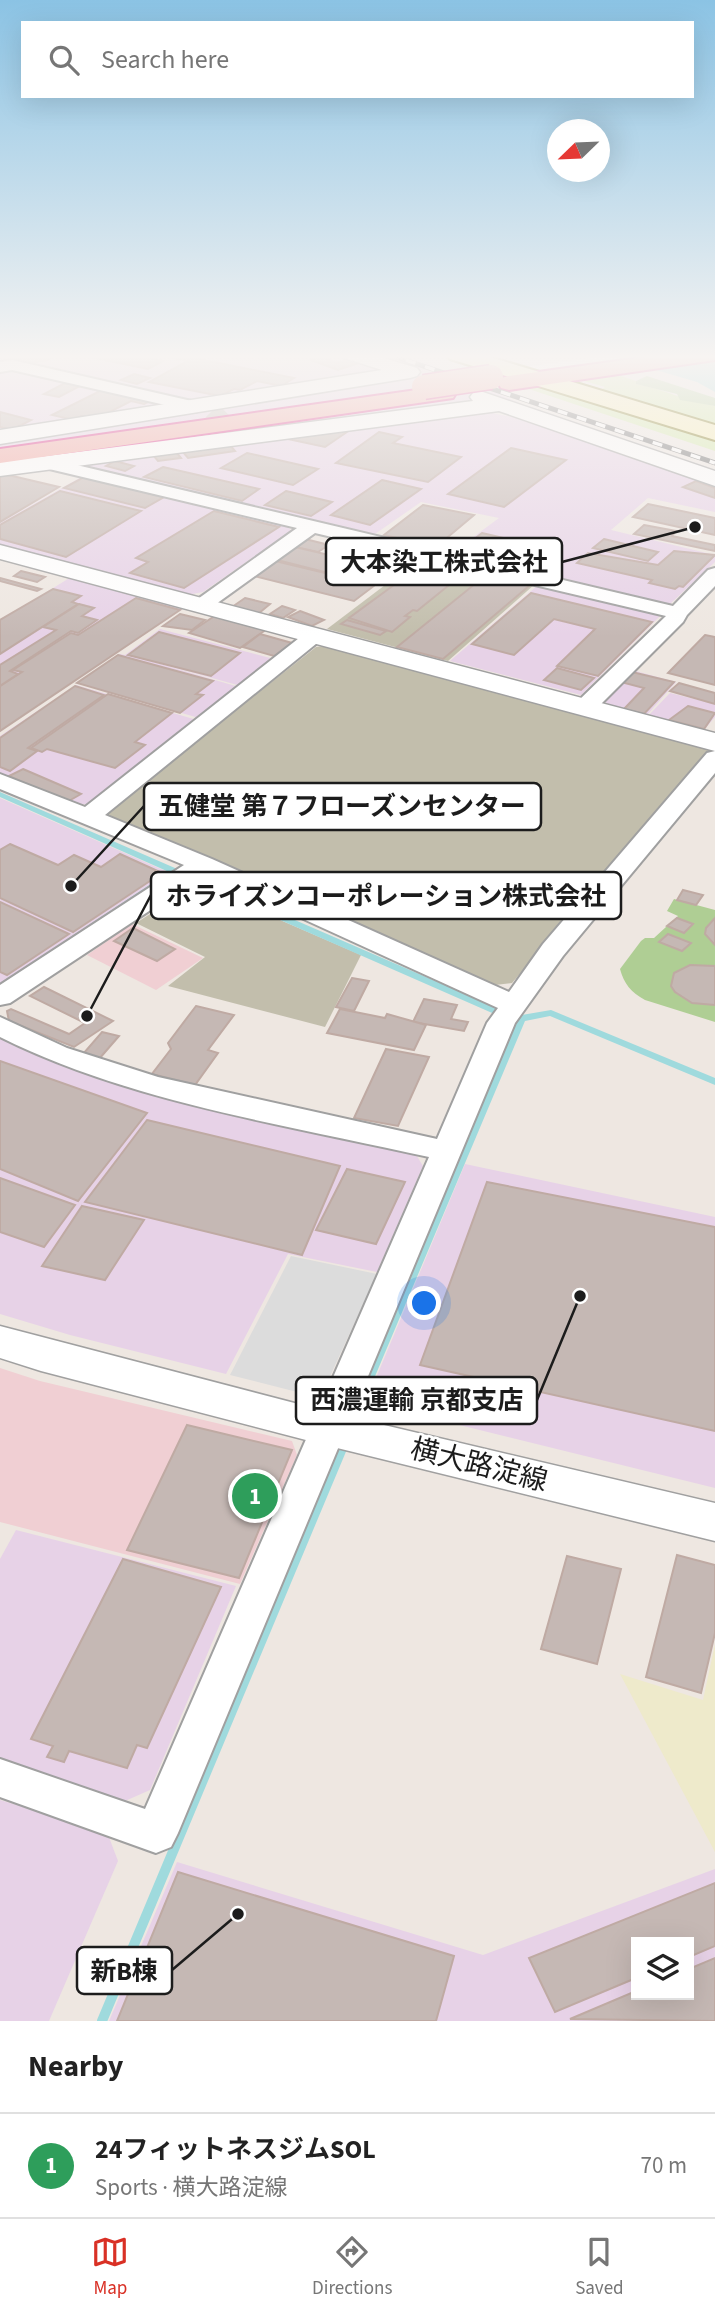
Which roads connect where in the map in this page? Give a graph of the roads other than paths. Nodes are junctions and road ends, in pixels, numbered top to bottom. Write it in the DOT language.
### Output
graph roads {
  1 [pos="45,448"];
  2 [pos="131,448"];
  3 [pos="657,448"];
  4 [pos="0,456"];
  5 [pos="38,461"];
  6 [pos="0,469"];
  7 [pos="715,478"];
  8 [pos="312,526"];
  9 [pos="0,552"];
  10 [pos="715,574"];
  11 [pos="202,606"];
  12 [pos="677,612"];
  13 [pos="315,635"];
  14 [pos="585,707"];
  15 [pos="715,742"];
  16 [pos="715,758"];
  17 [pos="0,781"];
  18 [pos="87,817"];
  19 [pos="193,871"];
  20 [pos="0,998"];
  21 [pos="507,1013"];
  22 [pos="0,1026"];
  23 [pos="447,1151"];
  24 [pos="0,1342"];
  25 [pos="329,1429"];
  26 [pos="715,1522"];
  27 [pos="0,1778"];
  1 -- 4 [label="highway"];
  2 -- 5 [label="street"];
  3 -- 7 [label="street"];
  5 -- 6 [label="street"];
  5 -- 8 [label="street"];
  8 -- 11 [label="street"];
  8 -- 12 [label="street"];
  9 -- 11 [label="street"];
  10 -- 12 [label="street"];
  11 -- 13 [label="street"];
  12 -- 14 [label="street"];
  13 -- 14 [label="street"];
  13 -- 18 [label="street"];
  14 -- 15 [label="street"];
  16 -- 21 [label="street"];
  17 -- 18 [label="street"];
  18 -- 19 [label="street"];
  19 -- 20 [label="street"];
  19 -- 21 [label="street"];
  21 -- 23 [label="street"];
  22 -- 23 [label="street"];
  23 -- 25 [label="street"];
  24 -- 25 [label="street, 横大路淀線"];
  25 -- 26 [label="street, 横大路淀線"];
  25 -- 27 [label="street"];
}
